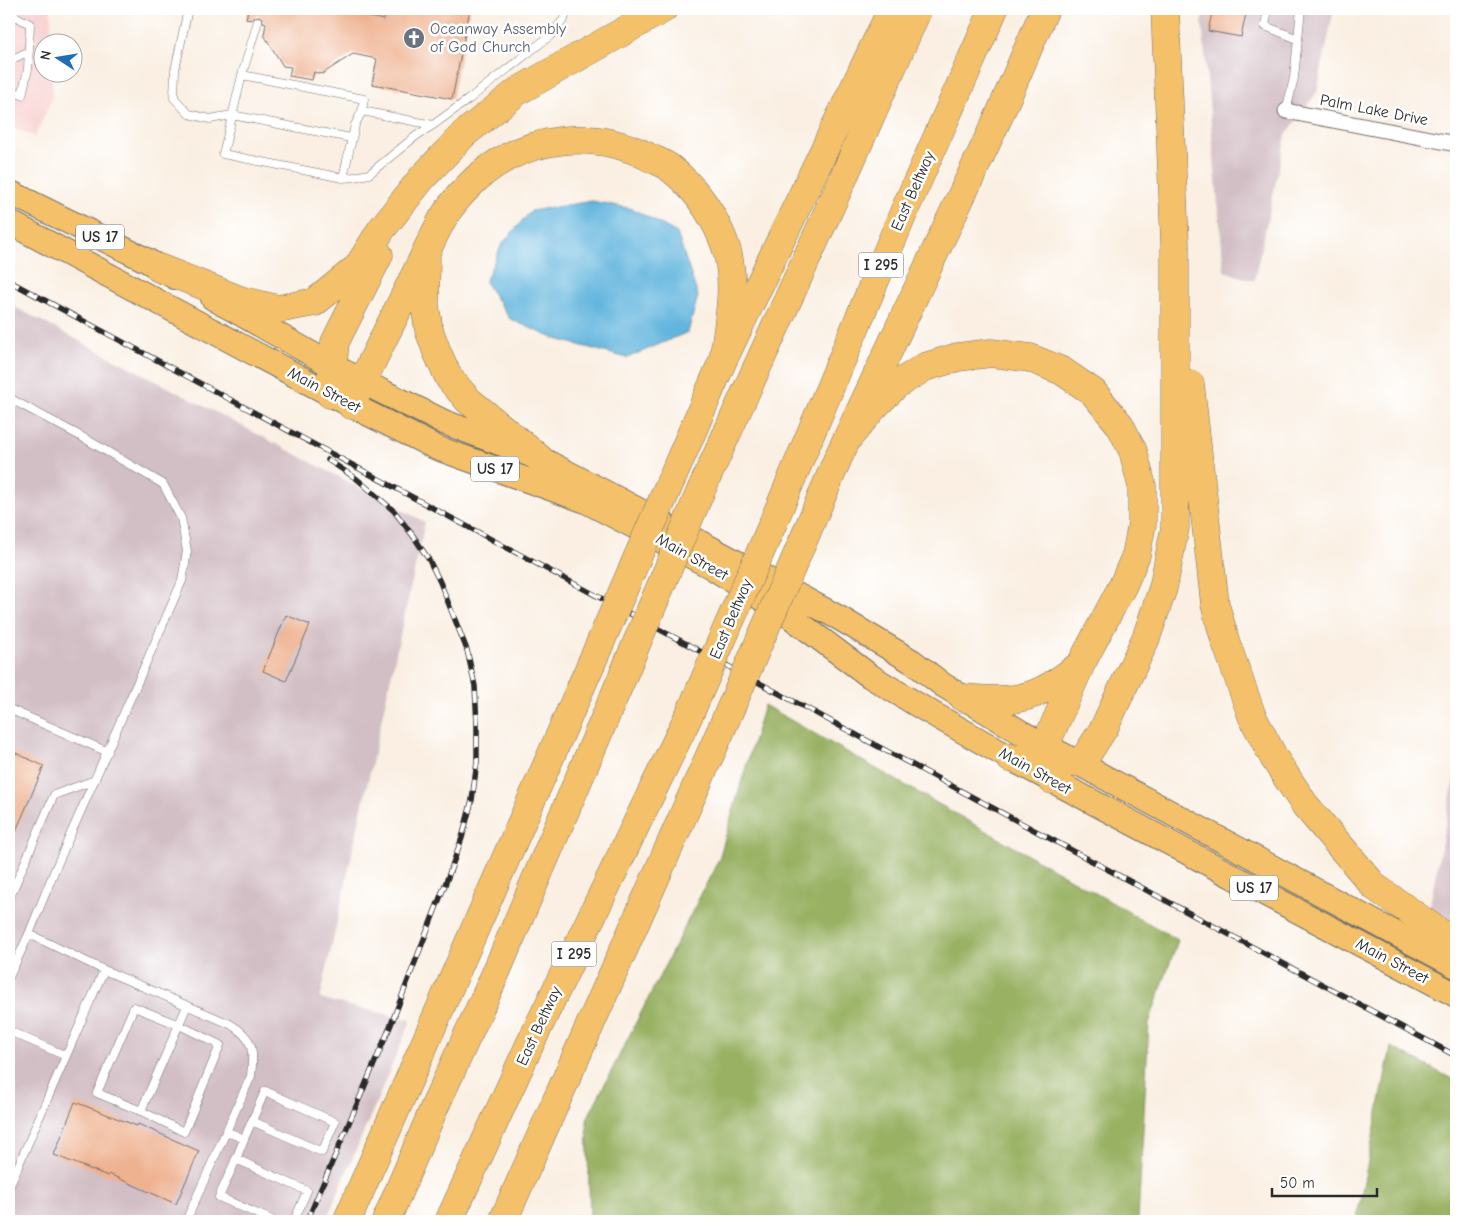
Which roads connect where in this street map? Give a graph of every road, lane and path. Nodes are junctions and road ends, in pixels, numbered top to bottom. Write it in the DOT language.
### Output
graph roads {
  1 [pos="188,9"];
  2 [pos="568,9"];
  3 [pos="663,9"];
  4 [pos="892,9"];
  5 [pos="918,9"];
  6 [pos="994,9"];
  7 [pos="1045,9"];
  8 [pos="1165,9"];
  9 [pos="1268,9"];
  10 [pos="1301,9"];
  11 [pos="9,13"];
  12 [pos="258,21"];
  13 [pos="1298,39"];
  14 [pos="29,51"];
  15 [pos="9,61"];
  16 [pos="242,75"];
  17 [pos="9,90"];
  18 [pos="362,110"];
  19 [pos="1286,111"];
  20 [pos="232,114"];
  21 [pos="433,125"];
  22 [pos="351,138"];
  23 [pos="1456,144"];
  24 [pos="343,178"];
  25 [pos="422,178"];
  26 [pos="9,192"];
  27 [pos="9,222"];
  28 [pos="1175,243"];
  29 [pos="427,252"];
  30 [pos="159,268"];
  31 [pos="723,360"];
  32 [pos="333,366"];
  33 [pos="362,381"];
  34 [pos="9,398"];
  35 [pos="341,400"];
  36 [pos="848,438"];
  37 [pos="539,458"];
  38 [pos="1081,664"];
  39 [pos="964,698"];
  40 [pos="9,709"];
  41 [pos="108,752"];
  42 [pos="1010,758"];
  43 [pos="1078,762"];
  44 [pos="1048,763"];
  45 [pos="95,780"];
  46 [pos="9,899"];
  47 [pos="29,934"];
  48 [pos="1456,944"];
  49 [pos="1456,966"];
  50 [pos="104,970"];
  51 [pos="9,976"];
  52 [pos="1456,995"];
  53 [pos="188,1006"];
  54 [pos="179,1025"];
  55 [pos="9,1031"];
  56 [pos="66,1056"];
  57 [pos="141,1111"];
  58 [pos="252,1121"];
  59 [pos="226,1131"];
  60 [pos="244,1138"];
  61 [pos="236,1159"];
  62 [pos="9,1187"];
  63 [pos="186,1221"];
  64 [pos="274,1221"];
  65 [pos="294,1221"];
  66 [pos="347,1221"];
  67 [pos="386,1221"];
  68 [pos="450,1221"];
  69 [pos="503,1221"];
  1 -- 20 [label="lane"];
  2 -- 21 [label="lane"];
  3 -- 25 [label="highway"];
  4 -- 31 [label="highway"];
  5 -- 67 [label="highway, bridge"];
  6 -- 68 [label="highway, East Beltway / I 295, bridge"];
  7 -- 36 [label="highway"];
  8 -- 28 [label="highway"];
  9 -- 13 [label="lane"];
  10 -- 13 [label="lane"];
  11 -- 14 [label="lane"];
  12 -- 16 [label="lane"];
  13 -- 19 [label="lane"];
  14 -- 15 [label="lane"];
  14 -- 17 [label="lane"];
  16 -- 18 [label="lane"];
  16 -- 20 [label="lane"];
  18 -- 21 [label="lane"];
  18 -- 22 [label="lane"];
  19 -- 23 [label="street, Palm Lake Drive"];
  20 -- 22 [label="lane"];
  20 -- 24 [label="lane"];
  21 -- 24 [label="lane"];
  22 -- 24 [label="lane"];
  25 -- 30 [label="highway"];
  25 -- 32 [label="highway"];
  26 -- 30 [label="main road, Main Street / US 17"];
  27 -- 35 [label="main road, Main Street / US 17"];
  28 -- 43 [label="highway"];
  28 -- 48 [label="highway"];
  29 -- 31 [label="highway"];
  29 -- 33 [label="highway"];
  29 -- 37 [label="highway"];
  30 -- 32 [label="main road, Main Street / US 17"];
  31 -- 66 [label="highway, bridge"];
  32 -- 33 [label="main road, Main Street / US 17"];
  32 -- 35 [label="highway"];
  33 -- 35 [label="highway"];
  33 -- 37 [label="main road, Main Street / US 17"];
  34 -- 41 [label="lane"];
  35 -- 42 [label="main road, Main Street / US 17"];
  36 -- 38 [label="highway"];
  36 -- 69 [label="highway, bridge"];
  37 -- 39 [label="main road, Main Street / US 17"];
  38 -- 39 [label="highway"];
  38 -- 44 [label="highway"];
  39 -- 44 [label="main road, Main Street / US 17"];
  40 -- 41 [label="lane"];
  41 -- 45 [label="lane"];
  42 -- 44 [label="highway"];
  43 -- 44 [label="highway"];
  43 -- 49 [label="main road, Main Street / US 17"];
  44 -- 52 [label="main road, Main Street / US 17"];
  45 -- 46 [label="lane"];
  45 -- 47 [label="lane"];
  47 -- 50 [label="lane"];
  47 -- 51 [label="lane"];
  50 -- 53 [label="lane"];
  50 -- 56 [label="lane"];
  53 -- 54 [label="lane"];
  53 -- 59 [label="lane"];
  54 -- 57 [label="lane"];
  54 -- 57 [label="lane"];
  54 -- 57 [label="lane"];
  55 -- 56 [label="lane"];
  56 -- 62 [label="lane"];
  58 -- 58 [label="lane"];
  58 -- 60 [label="lane"];
  59 -- 60 [label="lane"];
  59 -- 63 [label="lane"];
  60 -- 61 [label="lane"];
  61 -- 64 [label="lane"];
  61 -- 65 [label="lane"];
}
